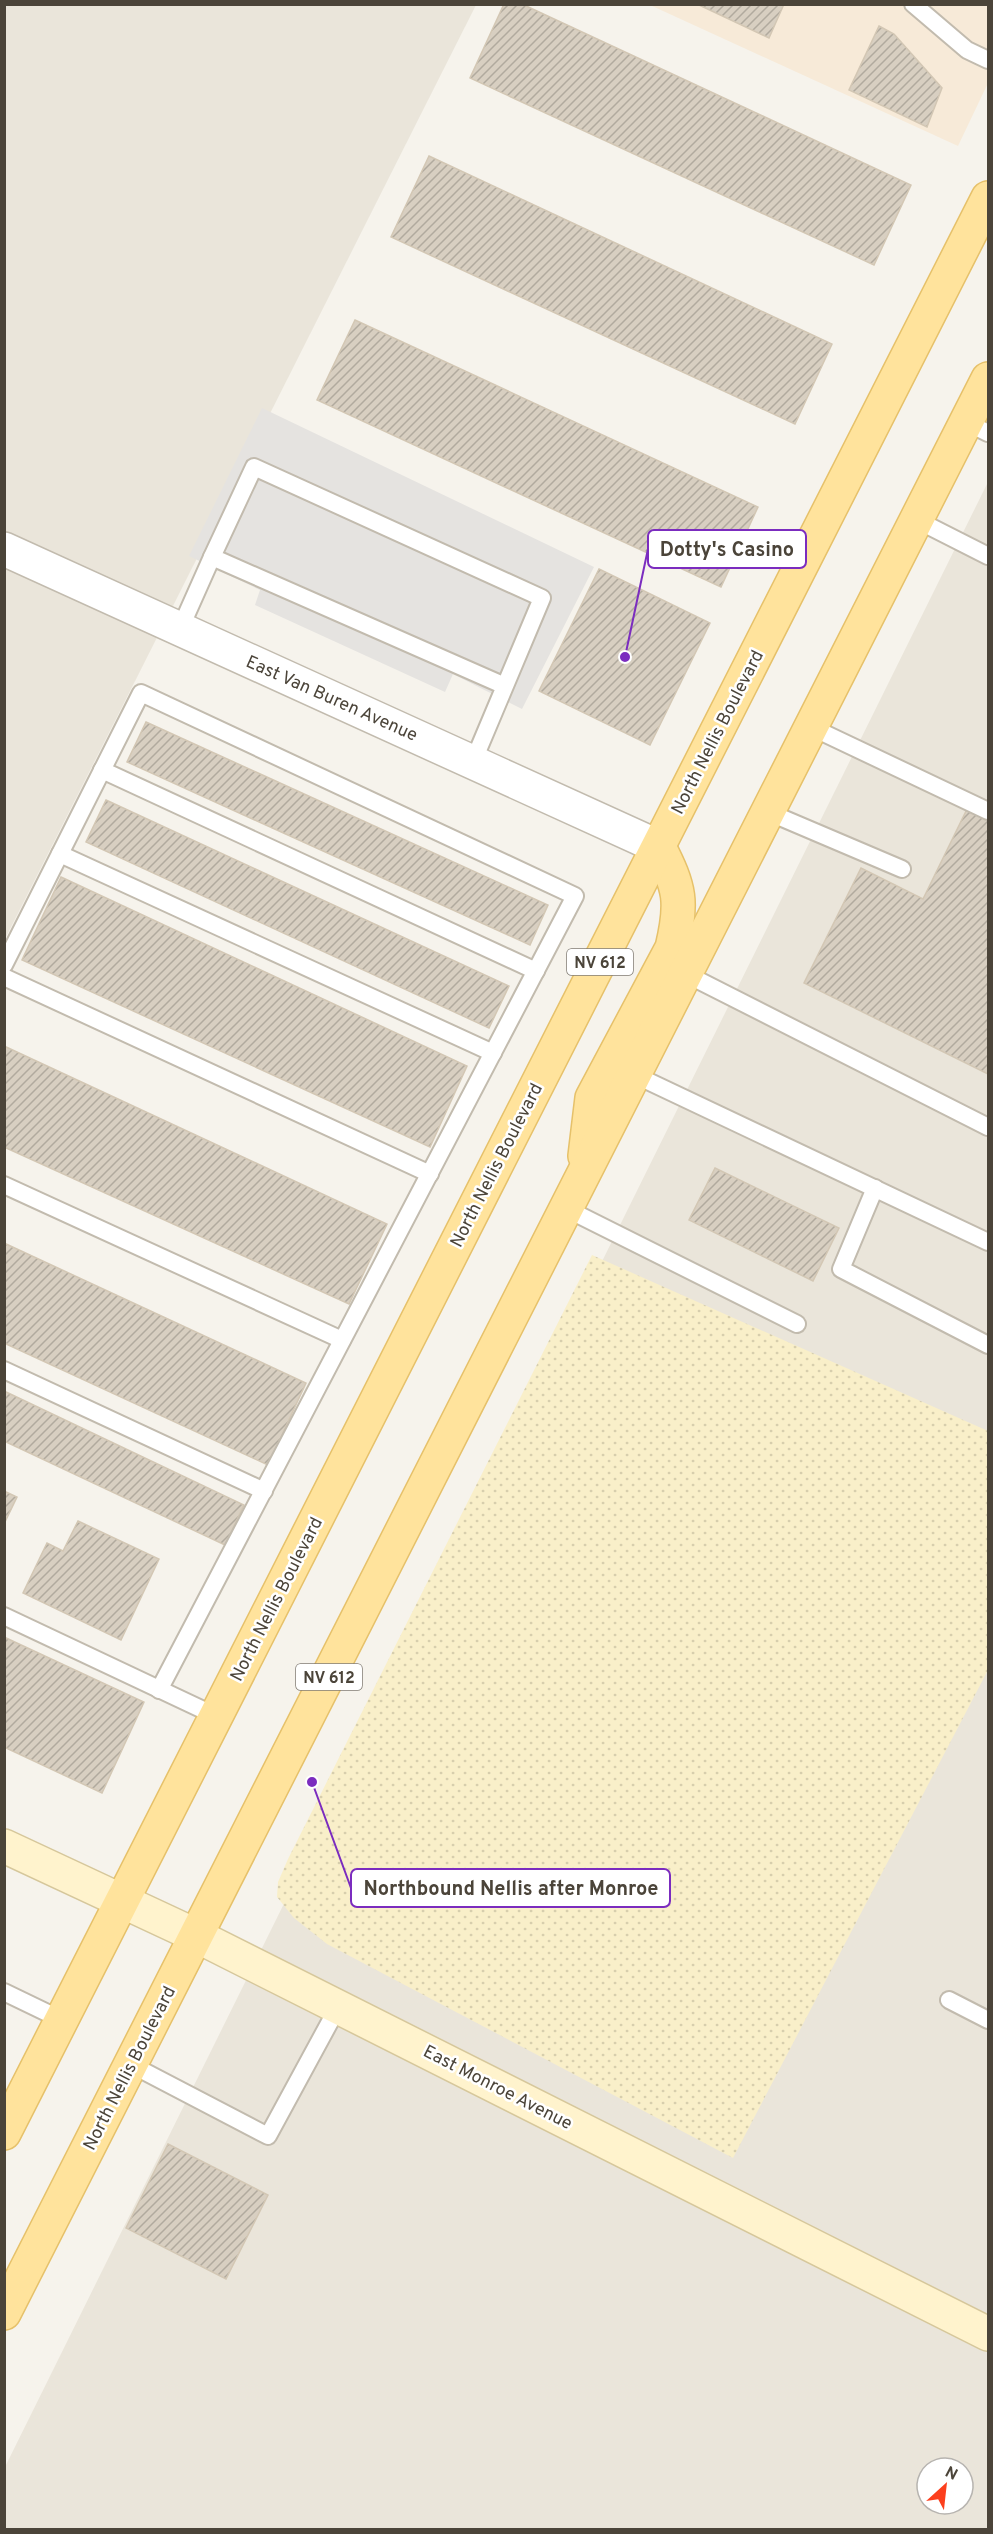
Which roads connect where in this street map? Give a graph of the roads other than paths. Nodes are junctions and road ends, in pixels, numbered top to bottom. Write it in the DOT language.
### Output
graph roads {
  1 [pos="913,4"];
  2 [pos="988,60"];
  3 [pos="988,198"];
  4 [pos="988,379"];
  5 [pos="977,428"];
  6 [pos="917,520"];
  7 [pos="4,549"];
  8 [pos="988,556"];
  9 [pos="212,557"];
  10 [pos="180,629"];
  11 [pos="505,686"];
  12 [pos="812,727"];
  13 [pos="473,762"];
  14 [pos="102,770"];
  15 [pos="988,811"];
  16 [pos="768,812"];
  17 [pos="659,847"];
  18 [pos="60,854"];
  19 [pos="902,869"];
  20 [pos="4,965"];
  21 [pos="536,971"];
  22 [pos="686,974"];
  23 [pos="4,977"];
  24 [pos="493,1053"];
  25 [pos="635,1075"];
  26 [pos="988,1127"];
  27 [pos="430,1173"];
  28 [pos="582,1179"];
  29 [pos="4,1185"];
  30 [pos="875,1188"];
  31 [pos="567,1209"];
  32 [pos="988,1242"];
  33 [pos="797,1324"];
  34 [pos="342,1340"];
  35 [pos="988,1345"];
  36 [pos="4,1370"];
  37 [pos="264,1491"];
  38 [pos="4,1616"];
  39 [pos="159,1690"];
  40 [pos="216,1716"];
  41 [pos="4,1846"];
  42 [pos="123,1900"];
  43 [pos="197,1936"];
  44 [pos="4,1992"];
  45 [pos="949,2000"];
  46 [pos="338,2007"];
  47 [pos="62,2020"];
  48 [pos="988,2020"];
  49 [pos="130,2064"];
  50 [pos="4,2133"];
  51 [pos="4,2313"];
  52 [pos="988,2334"];
  1 -- 2 [label="lane"];
  3 -- 17 [label="main road, North Nellis Boulevard / NV 612"];
  4 -- 5 [label="main road, North Nellis Boulevard / NV 612"];
  5 -- 6 [label="main road, North Nellis Boulevard / NV 612"];
  6 -- 8 [label="lane"];
  6 -- 12 [label="main road, North Nellis Boulevard / NV 612"];
  7 -- 10 [label="street, East Van Buren Avenue"];
  9 -- 10 [label="lane"];
  9 -- 11 [label="lane"];
  9 -- 11 [label="lane"];
  10 -- 13 [label="street, East Van Buren Avenue"];
  11 -- 13 [label="lane"];
  12 -- 15 [label="lane"];
  12 -- 16 [label="main road, North Nellis Boulevard / NV 612"];
  13 -- 17 [label="street, East Van Buren Avenue"];
  14 -- 18 [label="lane"];
  14 -- 21 [label="lane"];
  14 -- 21 [label="lane"];
  16 -- 19 [label="lane"];
  16 -- 22 [label="main road, North Nellis Boulevard / NV 612"];
  17 -- 28 [label="main road"];
  17 -- 40 [label="main road, North Nellis Boulevard / NV 612"];
  18 -- 20 [label="lane"];
  18 -- 24 [label="lane"];
  21 -- 24 [label="lane"];
  22 -- 25 [label="main road, North Nellis Boulevard / NV 612"];
  22 -- 26 [label="lane"];
  23 -- 27 [label="lane"];
  24 -- 27 [label="lane"];
  25 -- 28 [label="main road, North Nellis Boulevard / NV 612"];
  25 -- 30 [label="lane"];
  27 -- 34 [label="lane"];
  28 -- 31 [label="main road, North Nellis Boulevard / NV 612"];
  29 -- 34 [label="lane"];
  30 -- 32 [label="lane"];
  30 -- 35 [label="lane"];
  31 -- 33 [label="lane"];
  31 -- 43 [label="main road, North Nellis Boulevard / NV 612"];
  34 -- 37 [label="lane"];
  36 -- 37 [label="lane"];
  37 -- 39 [label="lane"];
  38 -- 39 [label="lane"];
  39 -- 40 [label="lane"];
  40 -- 42 [label="main road, North Nellis Boulevard / NV 612"];
  41 -- 42 [label="street, East Monroe Avenue"];
  42 -- 43 [label="street, East Monroe Avenue"];
  42 -- 47 [label="main road, North Nellis Boulevard / NV 612"];
  43 -- 46 [label="street, East Monroe Avenue"];
  43 -- 49 [label="main road, North Nellis Boulevard / NV 612"];
  44 -- 47 [label="lane"];
  45 -- 48 [label="lane"];
  46 -- 49 [label="lane"];
  46 -- 52 [label="street, East Monroe Avenue"];
  47 -- 50 [label="main road, North Nellis Boulevard / NV 612"];
  49 -- 51 [label="main road, North Nellis Boulevard / NV 612"];
}
